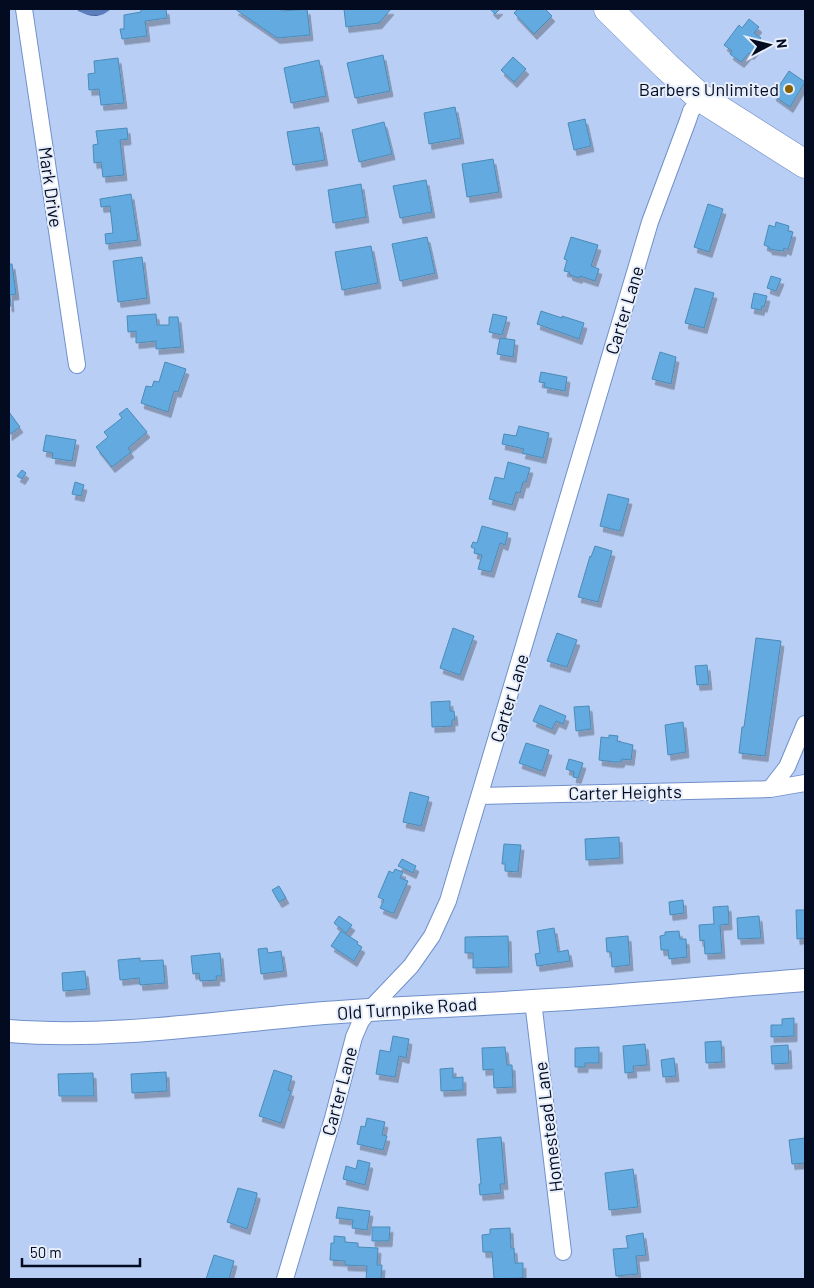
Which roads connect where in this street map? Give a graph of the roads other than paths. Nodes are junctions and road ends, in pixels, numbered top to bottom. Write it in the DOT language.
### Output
graph roads {
  1 [pos="24,9"];
  2 [pos="608,9"];
  3 [pos="701,98"];
  4 [pos="805,164"];
  5 [pos="77,364"];
  6 [pos="805,724"];
  7 [pos="805,783"];
  8 [pos="770,788"];
  9 [pos="480,796"];
  10 [pos="805,980"];
  11 [pos="533,1001"];
  12 [pos="369,1010"];
  13 [pos="9,1031"];
  14 [pos="563,1252"];
  15 [pos="285,1279"];
  1 -- 5 [label="street, Mark Drive"];
  2 -- 3 [label="highway"];
  3 -- 4 [label="highway"];
  3 -- 9 [label="street, Carter Lane"];
  6 -- 8 [label="street"];
  7 -- 8 [label="street, Carter Heights"];
  8 -- 9 [label="street, Carter Heights"];
  9 -- 12 [label="street, Carter Lane"];
  10 -- 11 [label="main road, Old Turnpike Road"];
  11 -- 12 [label="main road, Old Turnpike Road"];
  11 -- 14 [label="street, Homestead Lane"];
  12 -- 13 [label="main road, Old Turnpike Road"];
  12 -- 15 [label="street, Carter Lane"];
}
